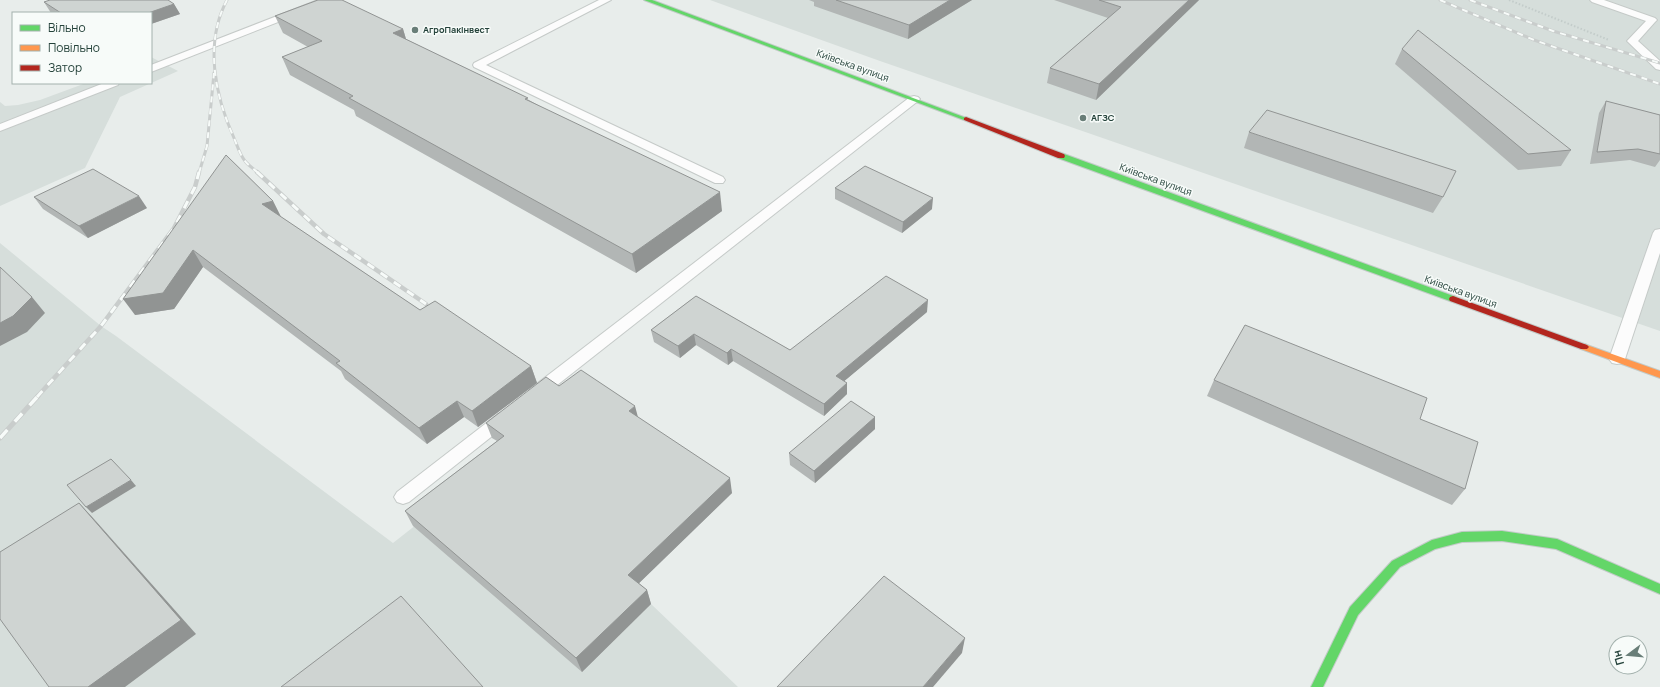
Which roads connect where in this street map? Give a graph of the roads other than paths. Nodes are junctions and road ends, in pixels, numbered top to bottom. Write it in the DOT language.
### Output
graph roads {
  1 [pos="326,0"];
  2 [pos="606,0"];
  3 [pos="647,0"];
  4 [pos="1595,0"];
  5 [pos="1660,67"];
  6 [pos="152,69"];
  7 [pos="111,84"];
  8 [pos="914,99"];
  9 [pos="0,128"];
  10 [pos="719,180"];
  11 [pos="1660,233"];
  12 [pos="1616,359"];
  13 [pos="1660,375"];
  14 [pos="403,497"];
  15 [pos="1660,589"];
  16 [pos="1317,687"];
  1 -- 6 [label="lane"];
  2 -- 10 [label="lane"];
  3 -- 8 [label="main road, Київська вулиця"];
  4 -- 5 [label="lane"];
  7 -- 9 [label="lane"];
  8 -- 12 [label="main road, Київська вулиця"];
  8 -- 14 [label="lane"];
  11 -- 12 [label="lane"];
  12 -- 13 [label="main road, Київська вулиця"];
  15 -- 16 [label="main road"];
}
